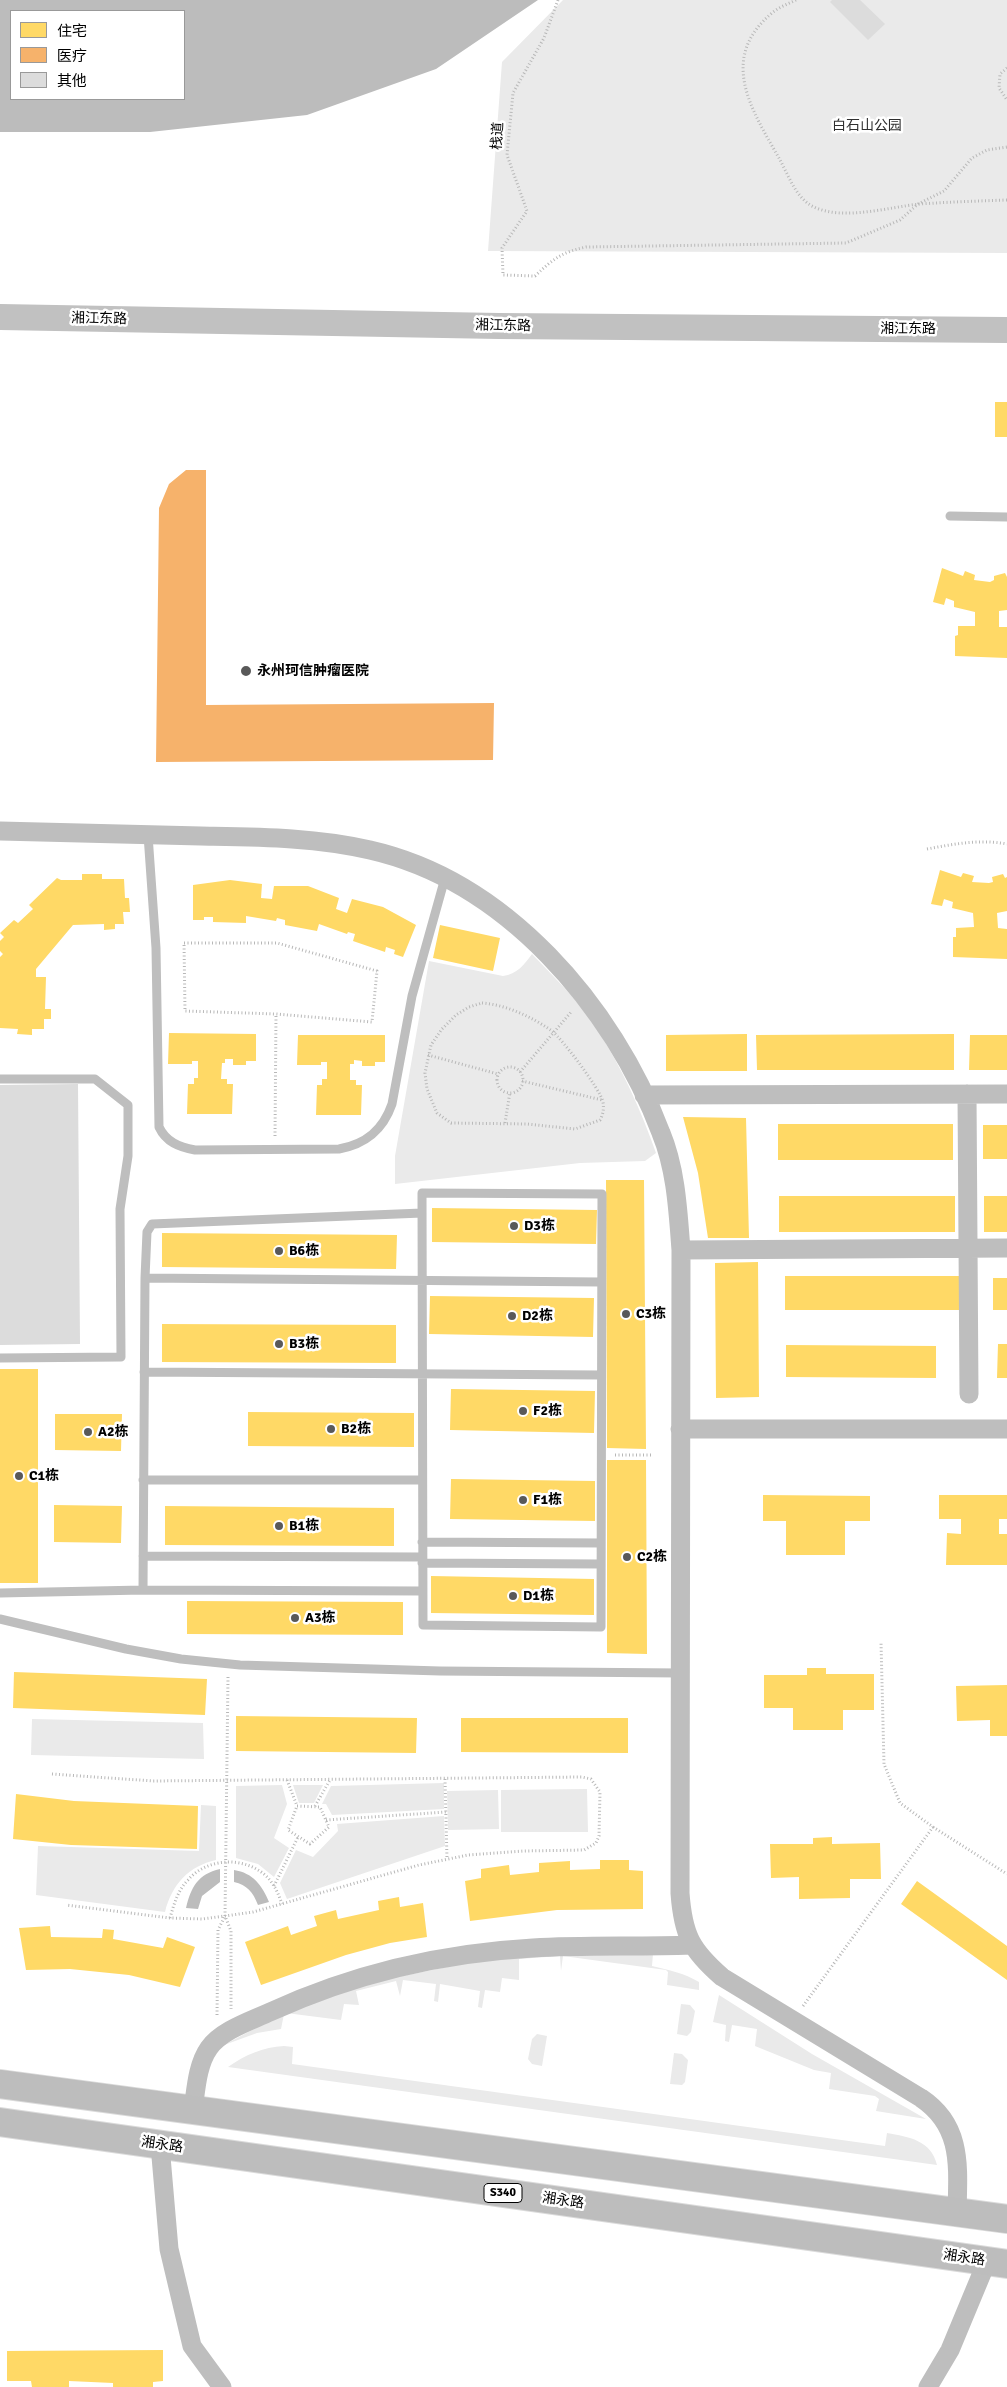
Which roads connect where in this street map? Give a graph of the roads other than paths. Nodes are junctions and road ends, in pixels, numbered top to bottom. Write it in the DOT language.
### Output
graph roads {
  1 [pos="0,317"];
  2 [pos="1007,330"];
  3 [pos="950,516"];
  4 [pos="1007,517"];
  5 [pos="0,831"];
  6 [pos="148,835"];
  7 [pos="445,878"];
  8 [pos="0,1079"];
  9 [pos="967,1094"];
  10 [pos="1007,1094"];
  11 [pos="644,1095"];
  12 [pos="422,1213"];
  13 [pos="968,1248"];
  14 [pos="1007,1248"];
  15 [pos="681,1250"];
  16 [pos="145,1278"];
  17 [pos="422,1279"];
  18 [pos="600,1282"];
  19 [pos="0,1358"];
  20 [pos="144,1372"];
  21 [pos="422,1374"];
  22 [pos="600,1375"];
  23 [pos="969,1394"];
  24 [pos="680,1429"];
  25 [pos="1007,1429"];
  26 [pos="143,1480"];
  27 [pos="422,1480"];
  28 [pos="422,1542"];
  29 [pos="601,1543"];
  30 [pos="143,1556"];
  31 [pos="422,1560"];
  32 [pos="601,1564"];
  33 [pos="143,1590"];
  34 [pos="422,1591"];
  35 [pos="0,1593"];
  36 [pos="0,1619"];
  37 [pos="680,1672"];
  38 [pos="691,1944"];
  39 [pos="17,2085"];
  40 [pos="193,2110"];
  41 [pos="15,2126"];
  42 [pos="160,2144"];
  43 [pos="957,2212"];
  44 [pos="1007,2219"];
  45 [pos="997,2263"];
  46 [pos="222,2387"];
  47 [pos="928,2387"];
  1 -- 2 [label="main road, 湘江东路"];
  3 -- 4 [label="lane"];
  5 -- 6 [label="street"];
  6 -- 7 [label="street"];
  6 -- 7 [label="lane"];
  7 -- 11 [label="street"];
  8 -- 19 [label="lane"];
  9 -- 10 [label="street"];
  9 -- 11 [label="street"];
  9 -- 13 [label="street"];
  11 -- 15 [label="street"];
  12 -- 16 [label="lane"];
  12 -- 17 [label="lane"];
  12 -- 18 [label="lane"];
  13 -- 14 [label="street"];
  13 -- 15 [label="street"];
  13 -- 23 [label="street"];
  15 -- 24 [label="street"];
  16 -- 17 [label="lane"];
  16 -- 20 [label="lane"];
  17 -- 18 [label="lane"];
  17 -- 21 [label="lane"];
  18 -- 22 [label="lane"];
  20 -- 21 [label="lane"];
  20 -- 26 [label="lane"];
  21 -- 22 [label="lane"];
  21 -- 27 [label="lane"];
  22 -- 29 [label="lane"];
  24 -- 25 [label="street"];
  24 -- 37 [label="street"];
  26 -- 27 [label="lane"];
  26 -- 30 [label="lane"];
  27 -- 28 [label="lane"];
  28 -- 29 [label="lane"];
  28 -- 31 [label="lane"];
  29 -- 32 [label="lane"];
  30 -- 31 [label="lane"];
  30 -- 33 [label="lane"];
  31 -- 32 [label="lane"];
  31 -- 34 [label="lane"];
  32 -- 34 [label="lane"];
  33 -- 34 [label="lane"];
  33 -- 35 [label="lane"];
  36 -- 37 [label="lane"];
  37 -- 38 [label="street"];
  38 -- 40 [label="street"];
  38 -- 43 [label="street"];
  39 -- 40 [label="main road"];
  39 -- 41 [label="main road"];
  40 -- 43 [label="main road"];
  41 -- 42 [label="main road, 湘永路 / S340"];
  42 -- 45 [label="main road, 湘永路 / S340"];
  42 -- 46 [label="street"];
  43 -- 44 [label="main road"];
  45 -- 47 [label="street"];
}
